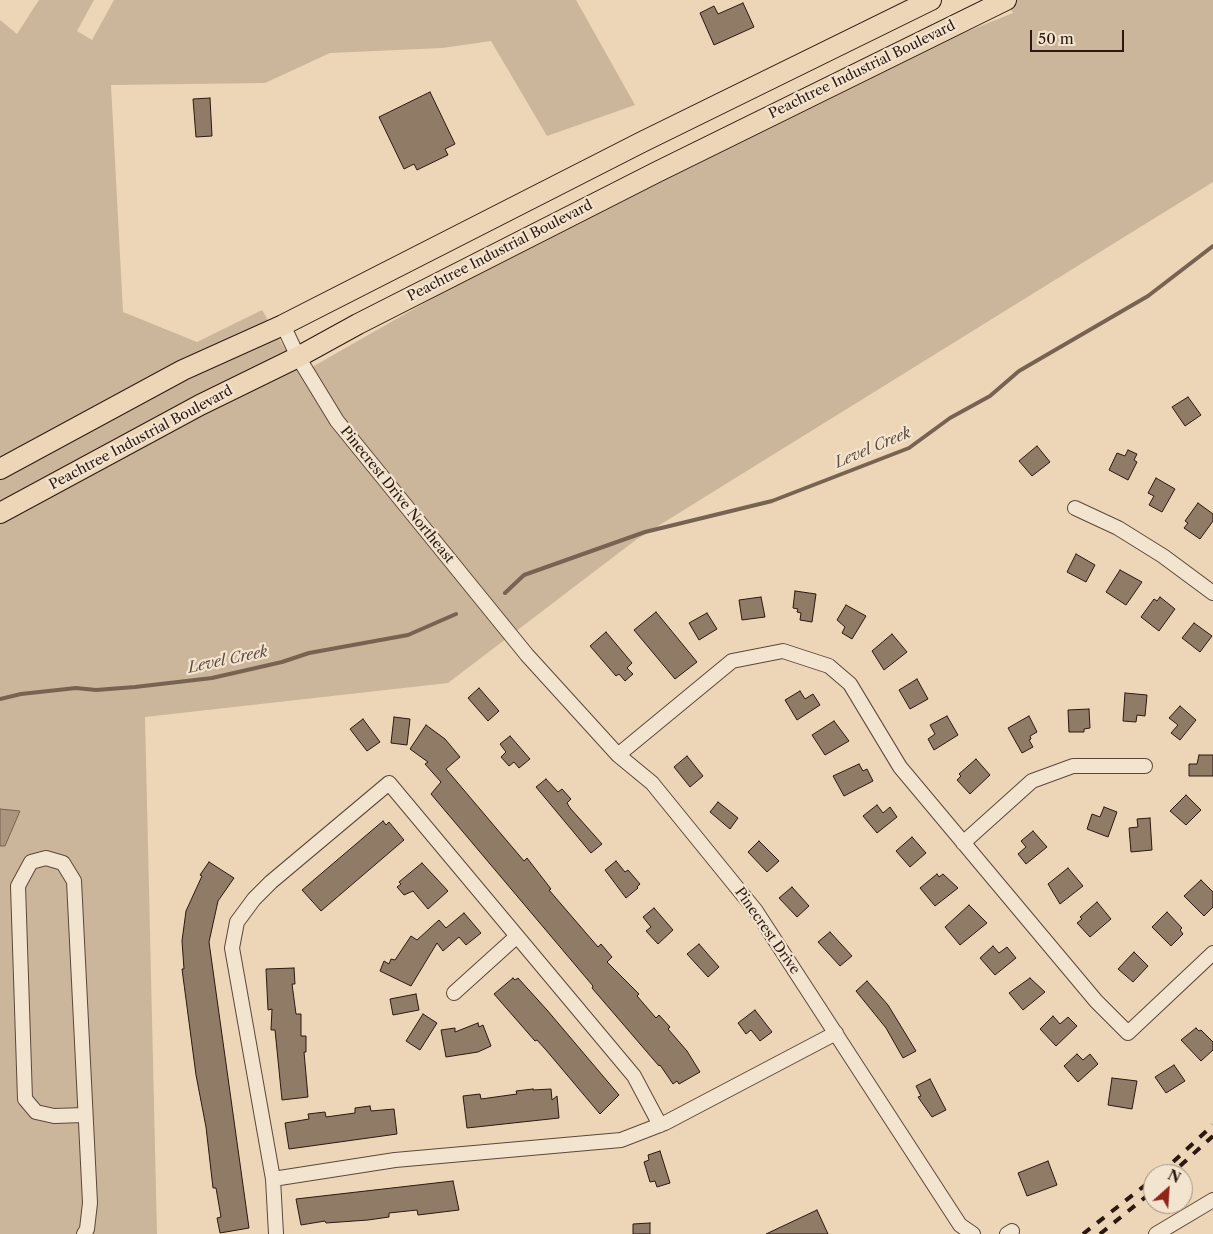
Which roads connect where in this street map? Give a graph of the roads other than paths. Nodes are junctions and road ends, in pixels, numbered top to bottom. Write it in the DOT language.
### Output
graph roads {
  1 [pos="932,0"];
  2 [pos="996,2"];
  3 [pos="283,325"];
  4 [pos="298,357"];
  5 [pos="0,468"];
  6 [pos="1075,508"];
  7 [pos="0,513"];
  8 [pos="1213,593"];
  9 [pos="528,655"];
  10 [pos="618,755"];
  11 [pos="1145,766"];
  12 [pos="963,842"];
  13 [pos="516,937"];
  14 [pos="1213,953"];
  15 [pos="454,993"];
  16 [pos="836,1034"];
  17 [pos="85,1115"];
  18 [pos="660,1125"];
  19 [pos="273,1179"];
  20 [pos="1213,1200"];
  21 [pos="84,1234"];
  22 [pos="276,1234"];
  23 [pos="973,1234"];
  24 [pos="1156,1234"];
  1 -- 3 [label="highway"];
  2 -- 4 [label="highway, Peachtree Industrial Boulevard"];
  3 -- 4 [label="street, Pinecrest Drive Northeast"];
  3 -- 5 [label="highway"];
  4 -- 7 [label="highway, Peachtree Industrial Boulevard"];
  4 -- 9 [label="street, Pinecrest Drive Northeast"];
  6 -- 8 [label="street"];
  9 -- 10 [label="street, Pinecrest Drive"];
  10 -- 12 [label="street"];
  10 -- 16 [label="street, Pinecrest Drive"];
  11 -- 12 [label="street"];
  12 -- 14 [label="street"];
  13 -- 15 [label="street"];
  13 -- 18 [label="street"];
  13 -- 19 [label="street"];
  16 -- 18 [label="street"];
  16 -- 23 [label="street, Pinecrest Drive"];
  17 -- 17 [label="street"];
  17 -- 21 [label="street"];
  18 -- 19 [label="street"];
  19 -- 22 [label="street"];
  20 -- 24 [label="street"];
}
